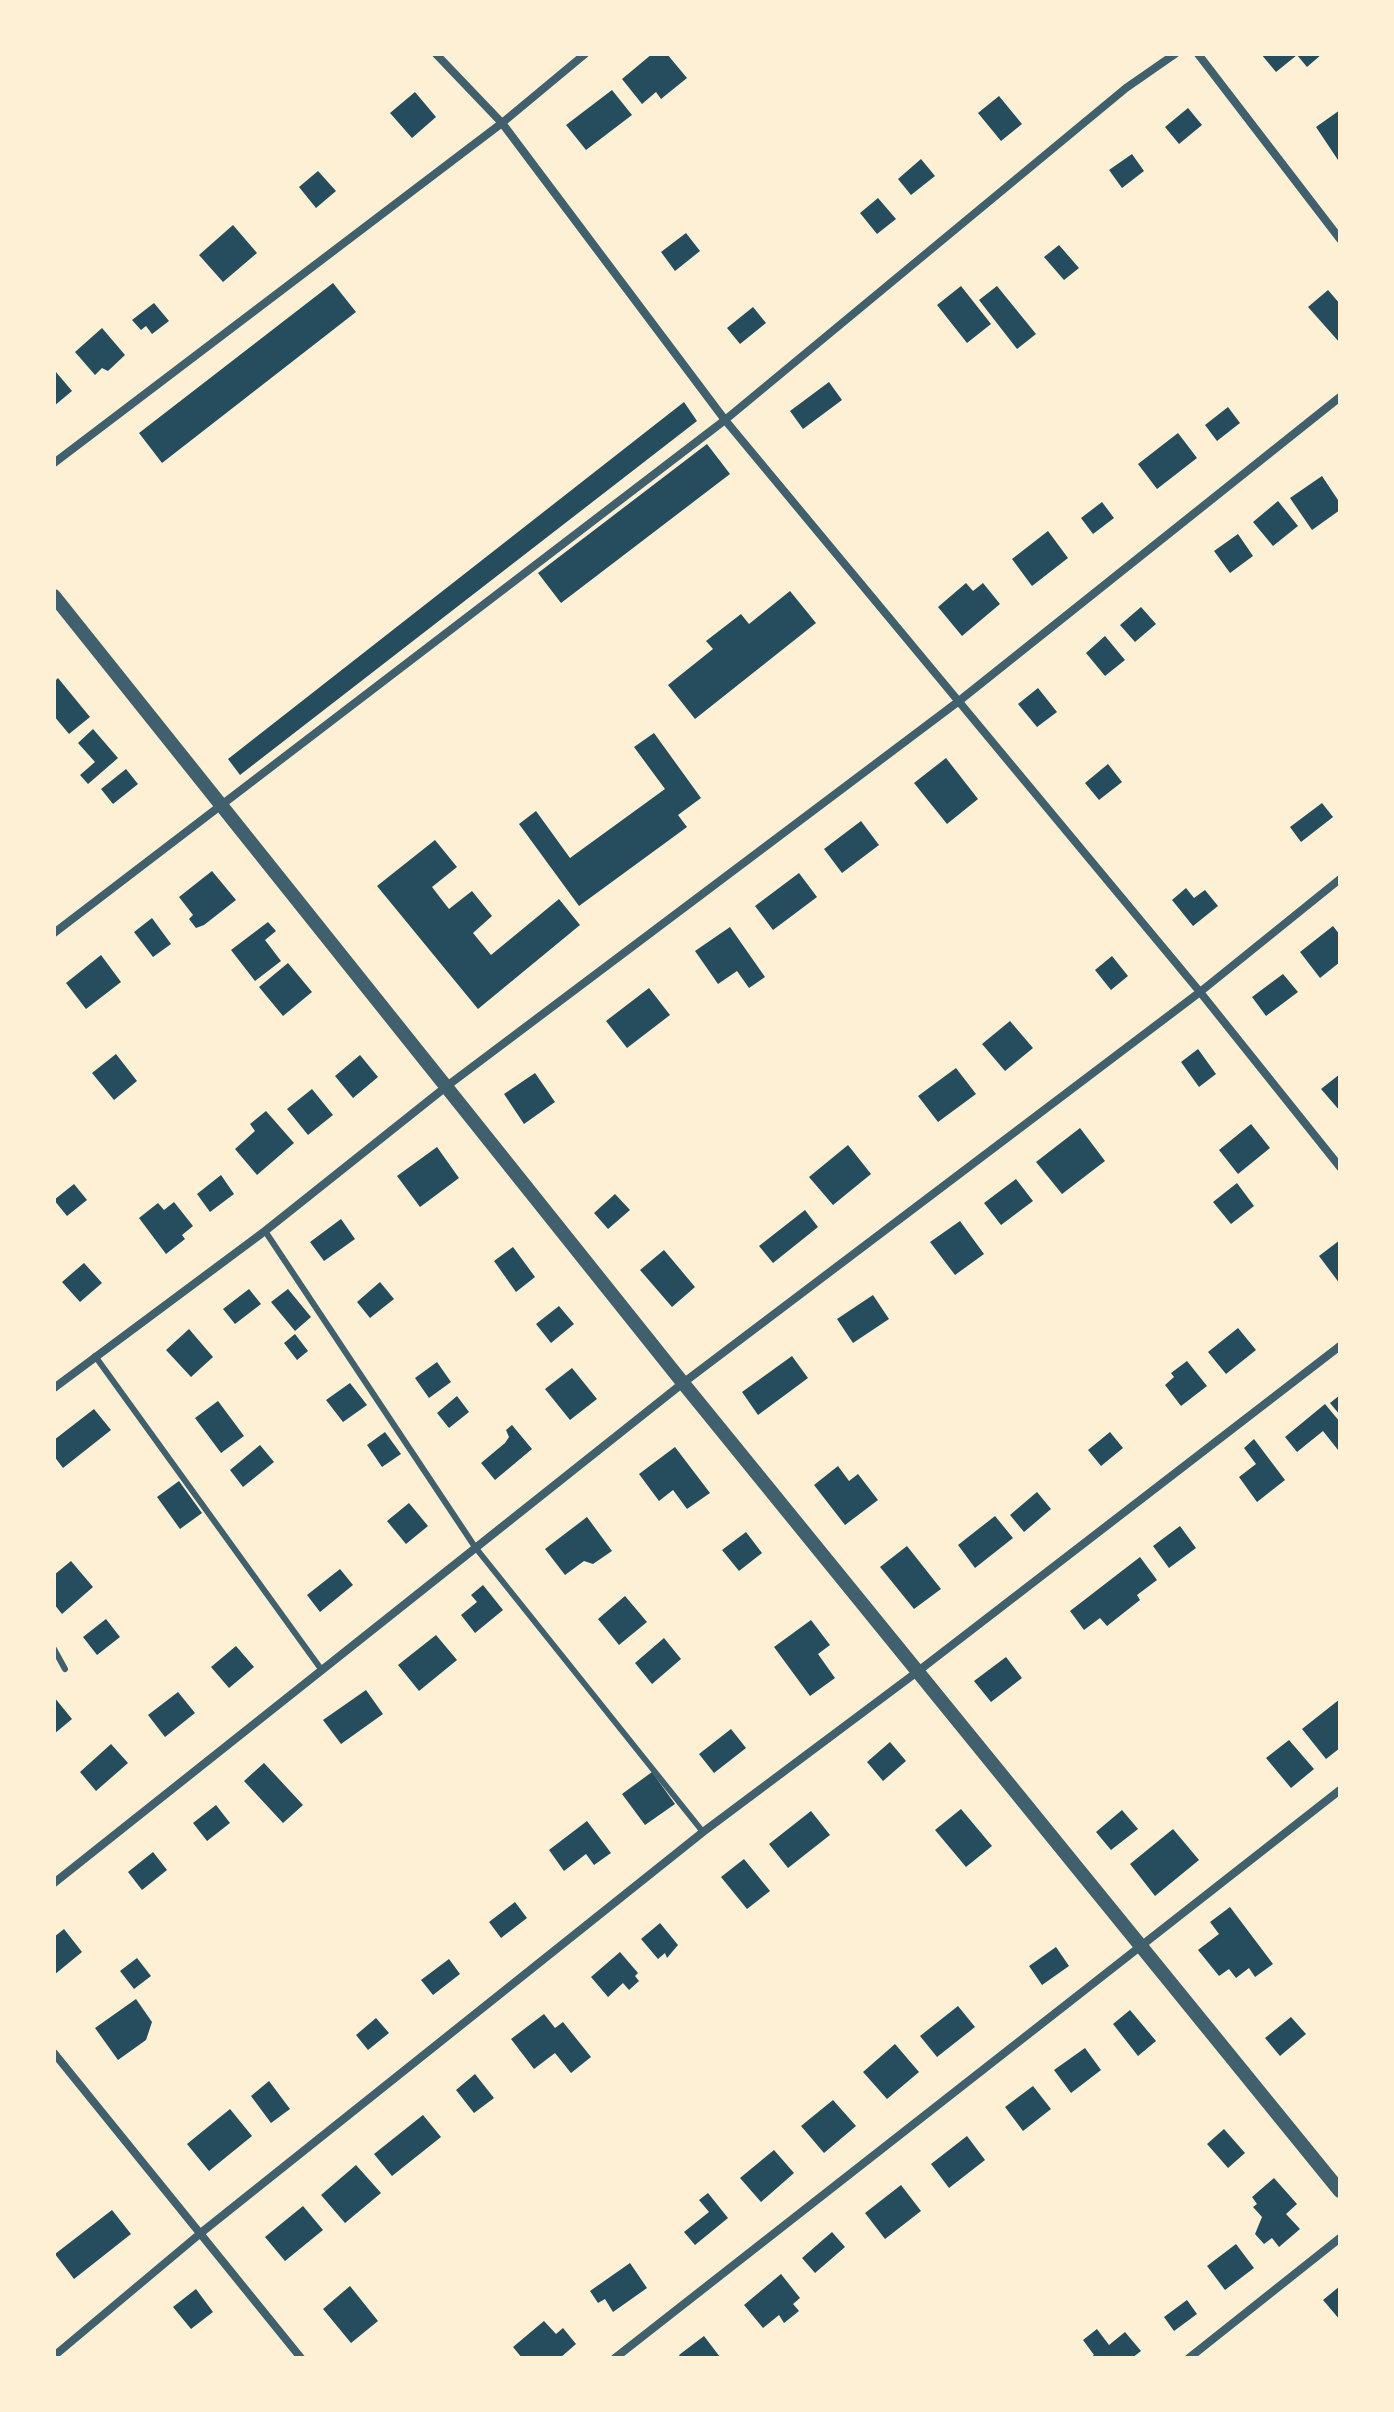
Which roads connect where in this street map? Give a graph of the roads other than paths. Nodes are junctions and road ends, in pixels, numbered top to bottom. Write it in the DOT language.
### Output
graph roads {
  1 [pos="436,54"];
  2 [pos="585,54"];
  3 [pos="1175,54"];
  4 [pos="1198,54"];
  5 [pos="502,123"];
  6 [pos="1340,239"];
  7 [pos="1340,397"];
  8 [pos="725,420"];
  9 [pos="54,463"];
  10 [pos="54,596"];
  11 [pos="959,701"];
  12 [pos="220,805"];
  13 [pos="1340,879"];
  14 [pos="54,933"];
  15 [pos="1200,992"];
  16 [pos="447,1086"];
  17 [pos="1340,1167"];
  18 [pos="265,1231"];
  19 [pos="1340,1346"];
  20 [pos="95,1356"];
  21 [pos="683,1383"];
  22 [pos="54,1388"];
  23 [pos="475,1547"];
  24 [pos="54,1649"];
  25 [pos="65,1669"];
  26 [pos="321,1669"];
  27 [pos="917,1672"];
  28 [pos="1340,1790"];
  29 [pos="703,1832"];
  30 [pos="54,1883"];
  31 [pos="1140,1946"];
  32 [pos="54,2053"];
  33 [pos="1340,2191"];
  34 [pos="202,2232"];
  35 [pos="1340,2238"];
  36 [pos="54,2356"];
  37 [pos="301,2358"];
  38 [pos="615,2358"];
  39 [pos="1189,2358"];
  1 -- 5 [label="street"];
  2 -- 5 [label="street"];
  3 -- 8 [label="street"];
  4 -- 6 [label="street"];
  5 -- 8 [label="street"];
  5 -- 9 [label="street"];
  7 -- 11 [label="street"];
  8 -- 11 [label="street"];
  8 -- 12 [label="street"];
  10 -- 12 [label="street"];
  11 -- 15 [label="street"];
  11 -- 16 [label="street"];
  12 -- 14 [label="street"];
  12 -- 16 [label="street"];
  13 -- 15 [label="street"];
  15 -- 17 [label="street"];
  15 -- 21 [label="street"];
  16 -- 18 [label="street"];
  16 -- 21 [label="street"];
  18 -- 20 [label="street"];
  18 -- 23 [label="lane"];
  19 -- 27 [label="street"];
  20 -- 22 [label="street"];
  20 -- 26 [label="lane"];
  21 -- 23 [label="street"];
  21 -- 27 [label="street"];
  23 -- 26 [label="street"];
  23 -- 29 [label="lane"];
  24 -- 25 [label="lane"];
  26 -- 30 [label="street"];
  27 -- 29 [label="street"];
  27 -- 31 [label="street"];
  28 -- 31 [label="street"];
  29 -- 34 [label="street"];
  31 -- 33 [label="street"];
  31 -- 38 [label="street"];
  32 -- 34 [label="street"];
  34 -- 36 [label="street"];
  34 -- 37 [label="street"];
  35 -- 39 [label="street"];
}
